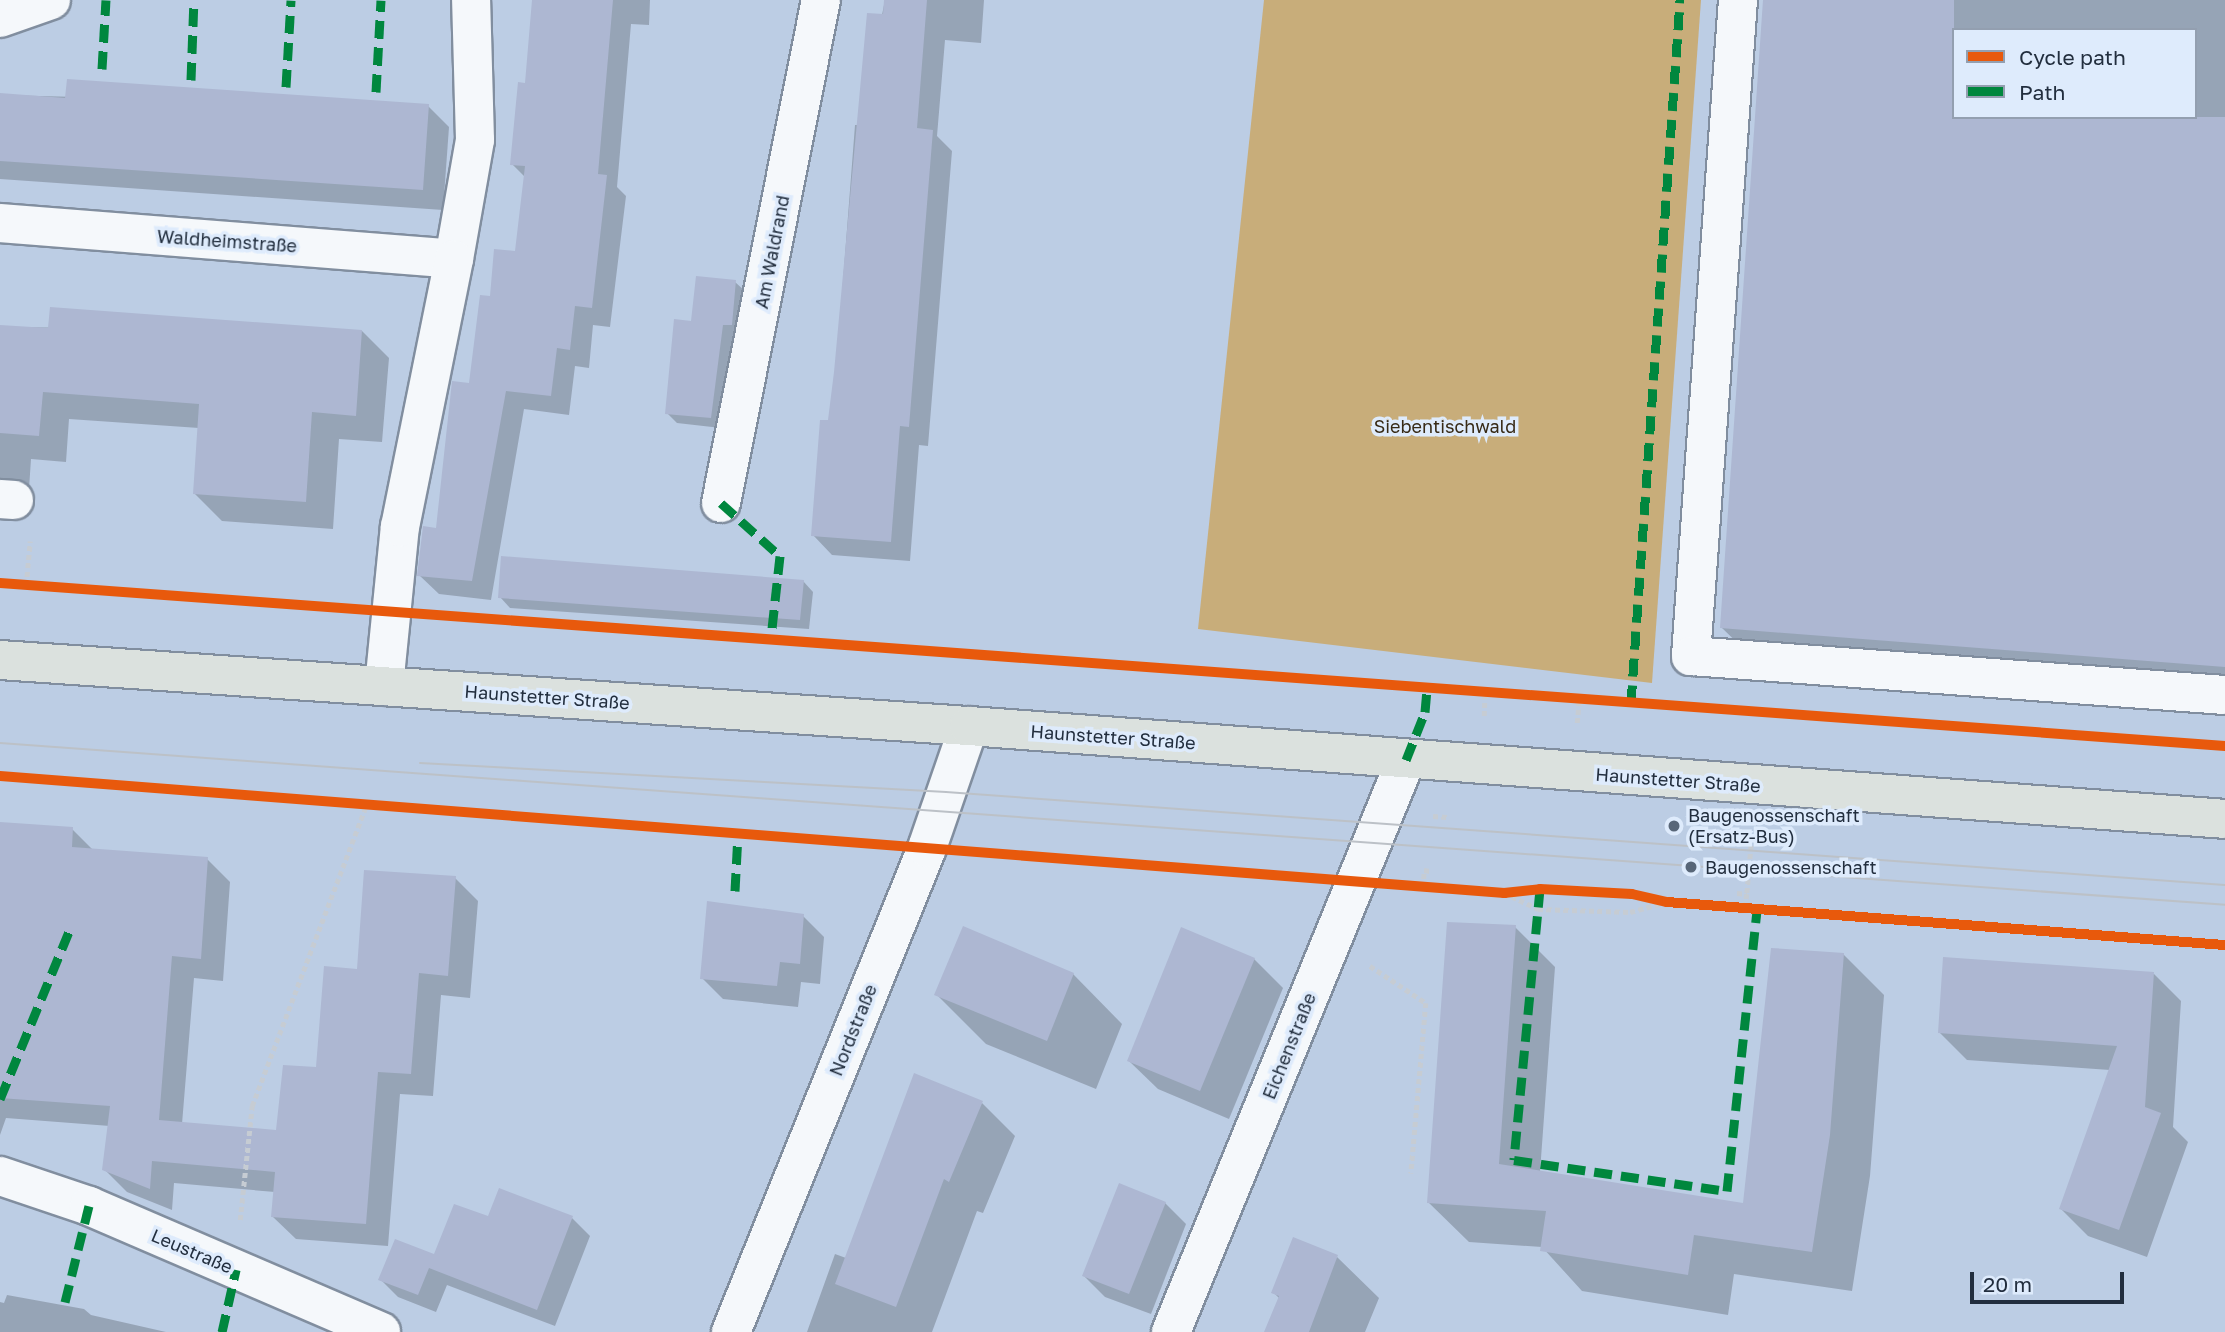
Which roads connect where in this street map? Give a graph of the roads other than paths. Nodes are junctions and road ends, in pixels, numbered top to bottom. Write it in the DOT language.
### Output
graph roads {
  1 [pos="51,0"];
  2 [pos="471,0"];
  3 [pos="821,0"];
  4 [pos="1738,0"];
  5 [pos="0,18"];
  6 [pos="0,223"];
  7 [pos="454,258"];
  8 [pos="721,503"];
  9 [pos="0,660"];
  10 [pos="384,686"];
  11 [pos="2225,695"];
  12 [pos="969,726"];
  13 [pos="1406,760"];
  14 [pos="2225,819"];
  15 [pos="0,1176"];
  16 [pos="382,1332"];
  17 [pos="730,1332"];
  18 [pos="1171,1332"];
  1 -- 5 [label="street"];
  2 -- 7 [label="street"];
  3 -- 8 [label="street, Am Waldrand"];
  4 -- 11 [label="street"];
  6 -- 7 [label="street, Waldheimstraße"];
  7 -- 10 [label="street"];
  9 -- 10 [label="main road, Haunstetter Straße"];
  10 -- 12 [label="main road, Haunstetter Straße"];
  12 -- 13 [label="main road, Haunstetter Straße"];
  12 -- 17 [label="street, Nordstraße"];
  13 -- 14 [label="main road, Haunstetter Straße"];
  13 -- 18 [label="street, Eichenstraße"];
  15 -- 16 [label="street, Leustraße"];
}
